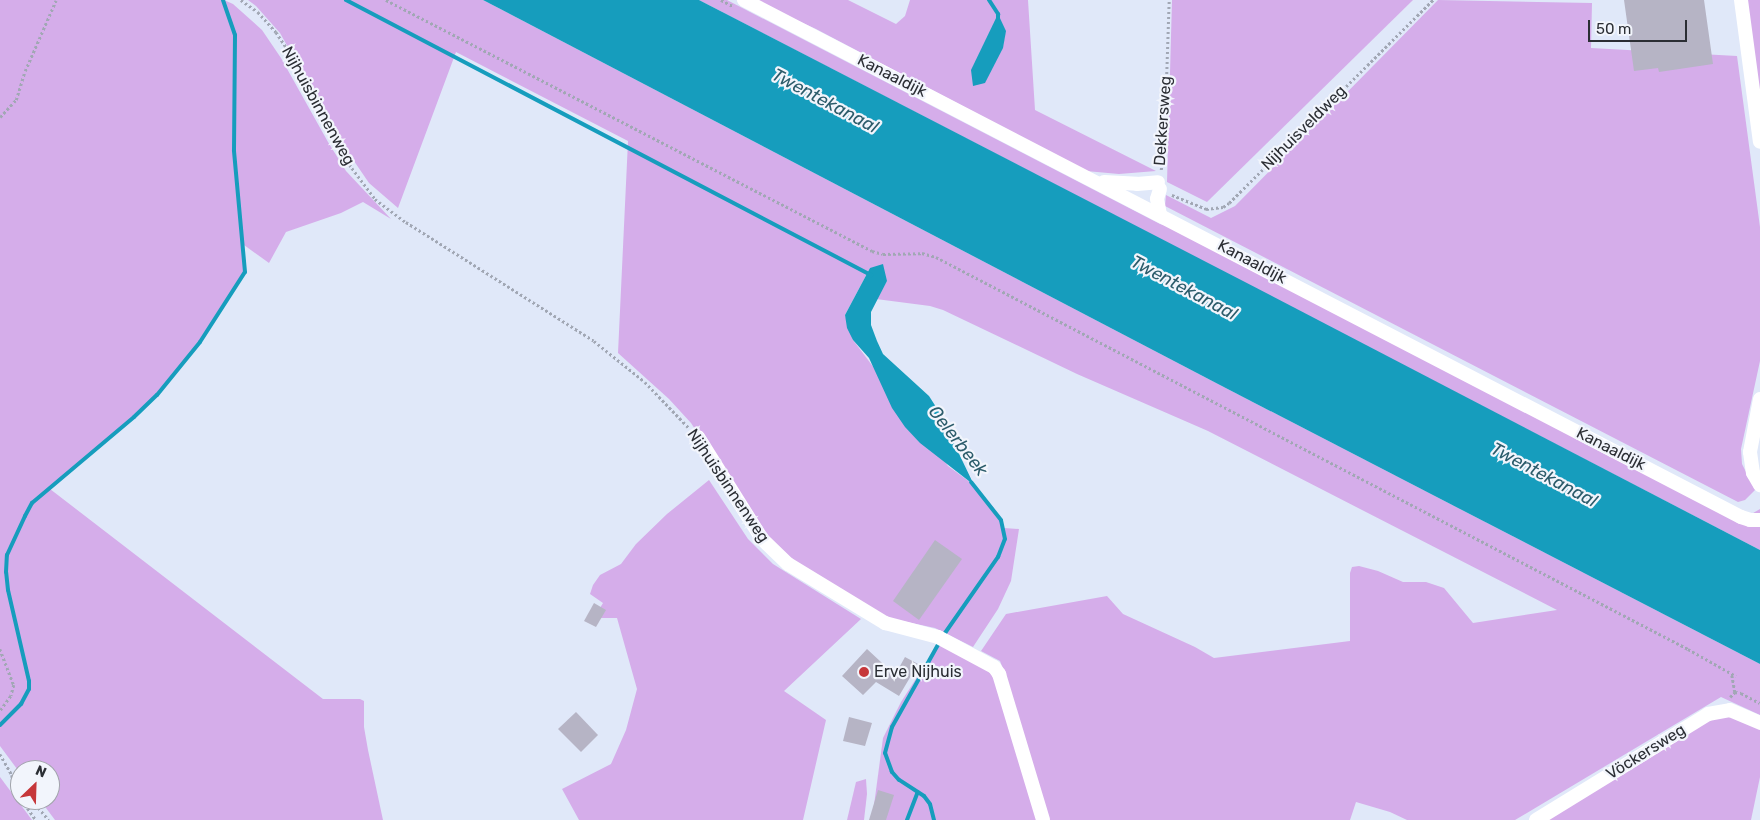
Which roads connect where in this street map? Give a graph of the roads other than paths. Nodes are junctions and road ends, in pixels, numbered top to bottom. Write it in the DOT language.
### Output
graph roads {
  1 [pos="744,0"];
  2 [pos="1741,0"];
  3 [pos="1760,142"];
  4 [pos="1098,182"];
  5 [pos="1160,214"];
  6 [pos="1760,399"];
  7 [pos="698,438"];
  8 [pos="1760,485"];
  9 [pos="1760,520"];
  10 [pos="1760,723"];
  11 [pos="1043,820"];
  12 [pos="1536,820"];
  1 -- 4 [label="street, Kanaaldijk"];
  2 -- 3 [label="street"];
  4 -- 5 [label="street, Kanaaldijk"];
  4 -- 5 [label="street, Dekkersweg"];
  5 -- 9 [label="street, Kanaaldijk"];
  6 -- 8 [label="street"];
  7 -- 11 [label="street, Nijhuisbinnenweg"];
  10 -- 12 [label="street, Vöckersweg"];
}
